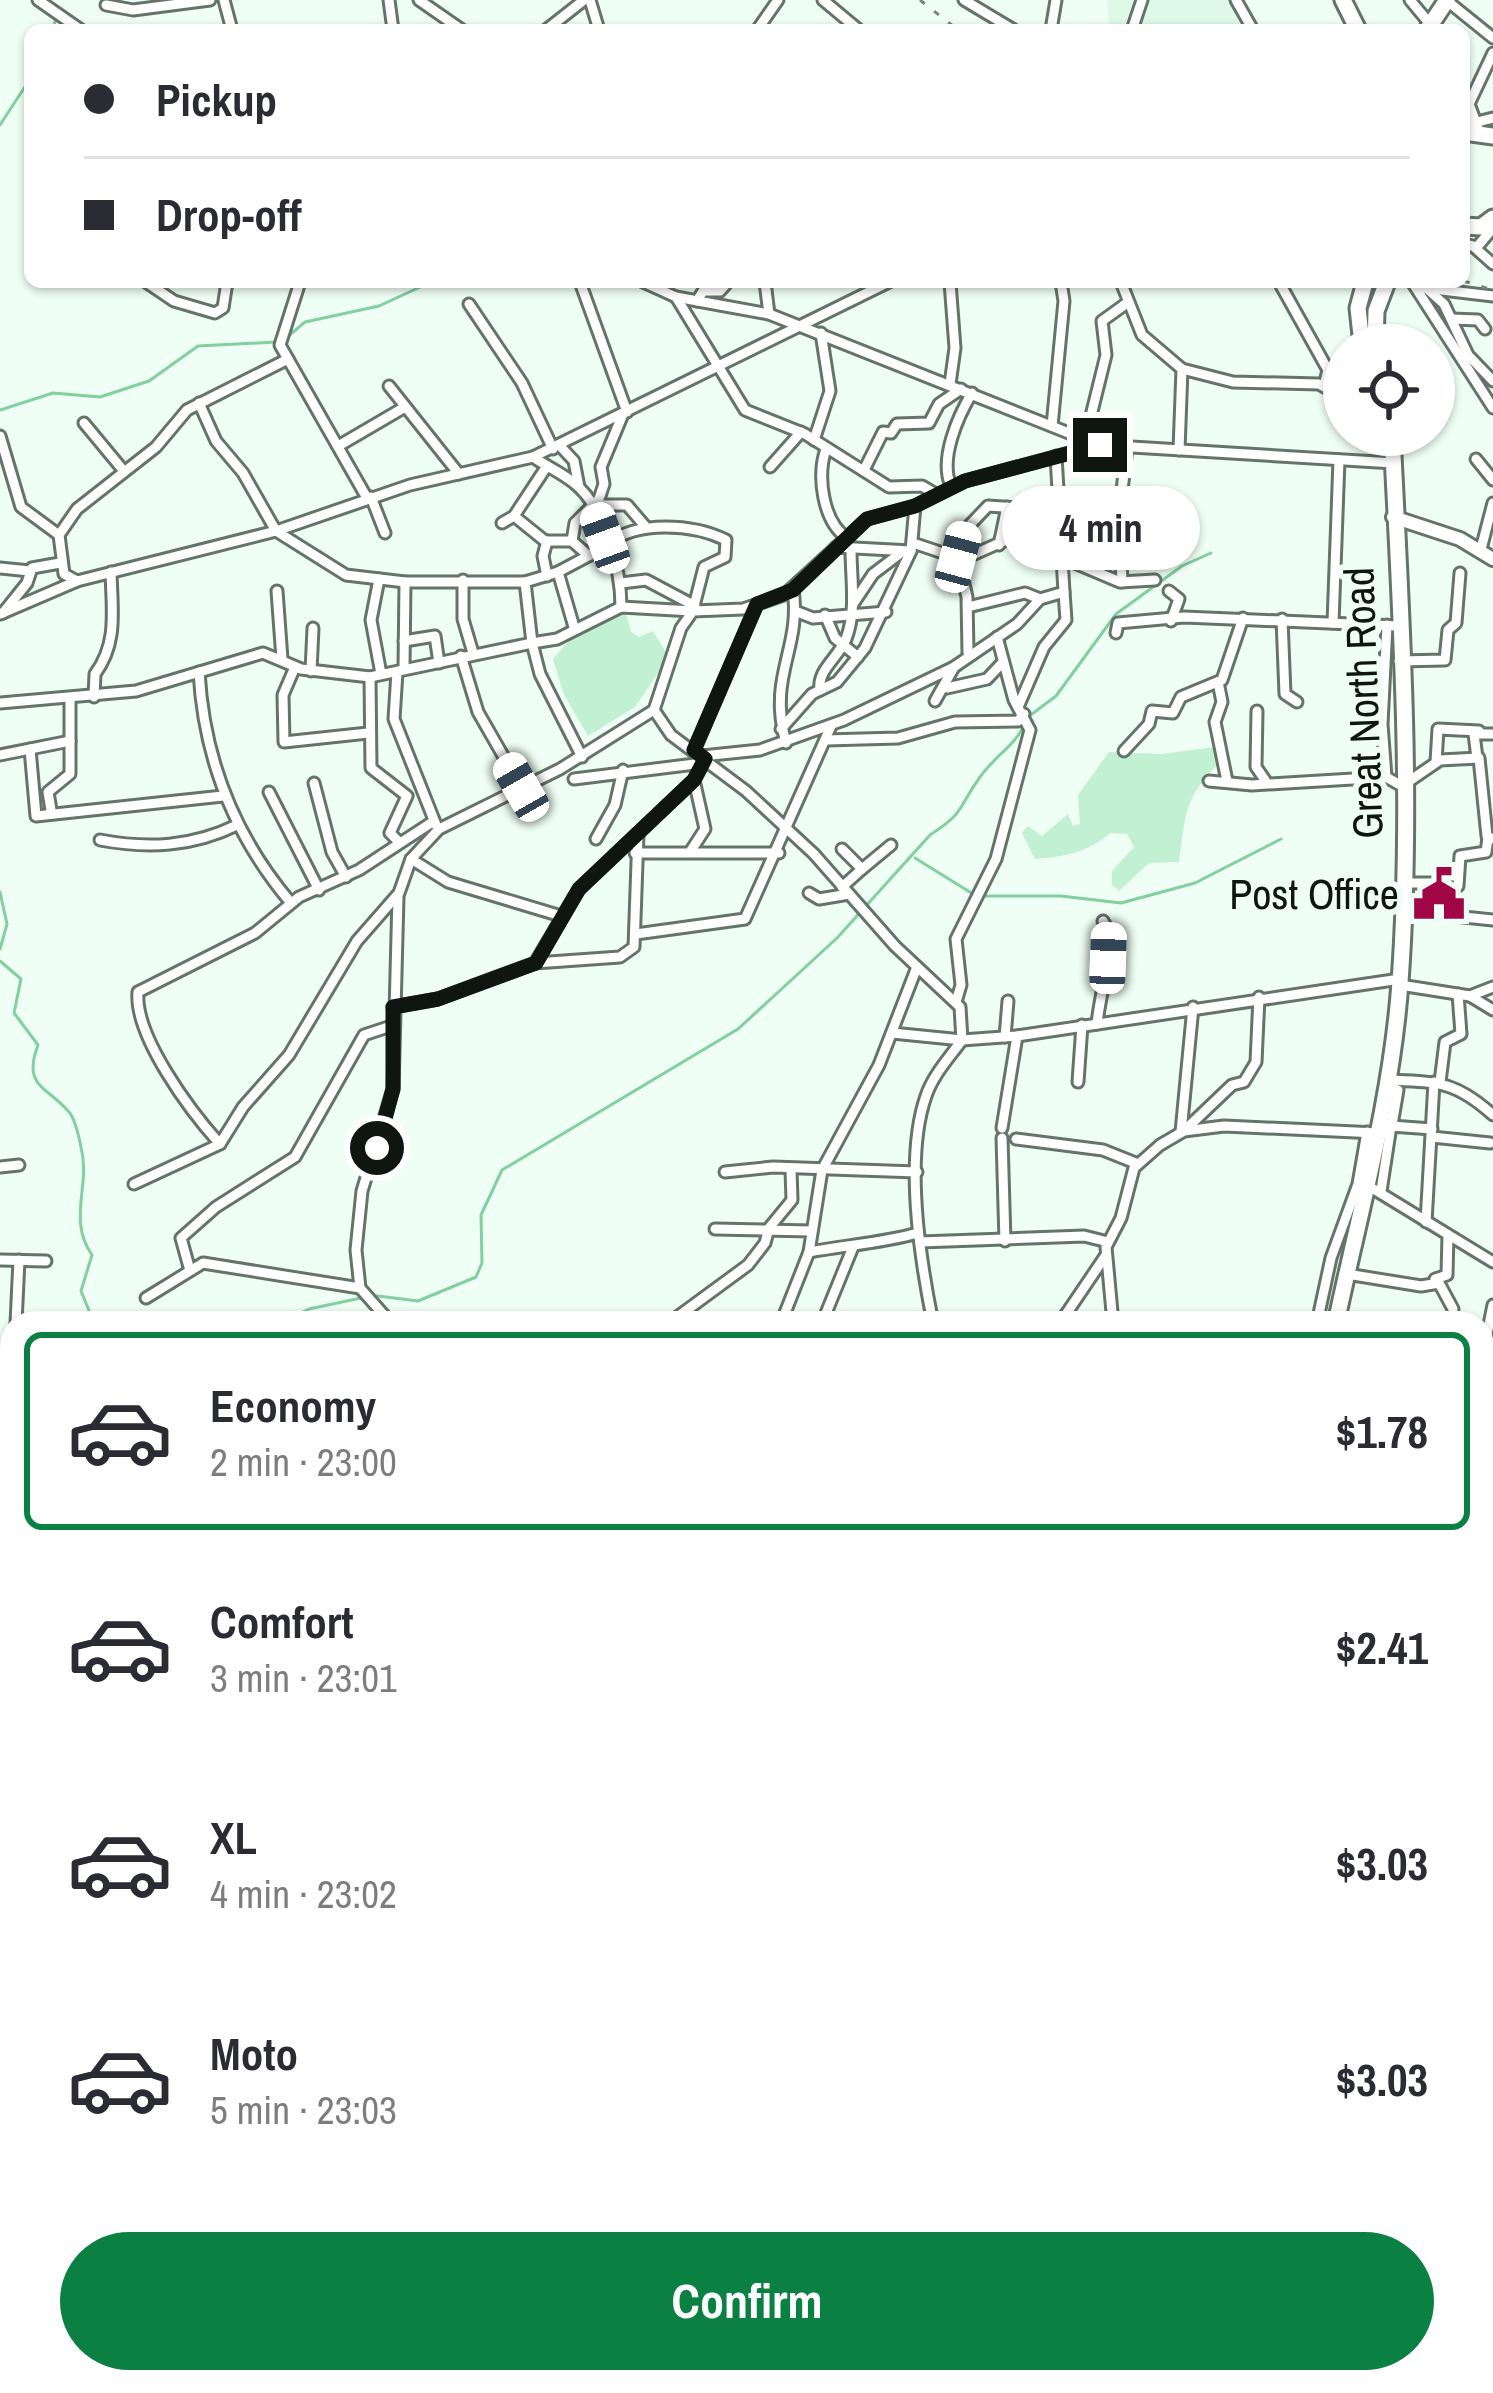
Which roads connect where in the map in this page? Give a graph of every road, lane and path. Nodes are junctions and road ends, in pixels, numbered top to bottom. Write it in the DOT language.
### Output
graph roads {
  1 [pos="38,0"];
  2 [pos="210,0"];
  3 [pos="419,0"];
  4 [pos="823,0"];
  5 [pos="1446,0"];
  6 [pos="582,1"];
  7 [pos="968,1"];
  8 [pos="106,5"];
  9 [pos="72,24"];
  10 [pos="453,24"];
  11 [pos="553,24"];
  12 [pos="852,24"];
  13 [pos="1004,24"];
  14 [pos="1493,38"];
  15 [pos="1493,53"];
  16 [pos="1470,97"];
  17 [pos="1493,118"];
  18 [pos="1478,131"];
  19 [pos="155,288"];
  20 [pos="226,288"];
  21 [pos="298,288"];
  22 [pos="582,288"];
  23 [pos="656,288"];
  24 [pos="723,288"];
  25 [pos="766,288"];
  26 [pos="877,288"];
  27 [pos="950,288"];
  28 [pos="1061,288"];
  29 [pos="1123,288"];
  30 [pos="1283,288"];
  31 [pos="1363,288"];
  32 [pos="1385,288"];
  33 [pos="1419,288"];
  34 [pos="1420,288"];
  35 [pos="1438,288"];
  36 [pos="1493,296"];
  37 [pos="676,297"];
  38 [pos="697,301"];
  39 [pos="1127,303"];
  40 [pos="469,304"];
  41 [pos="769,314"];
  42 [pos="1452,319"];
  43 [pos="1359,324"];
  44 [pos="1376,324"];
  45 [pos="801,326"];
  46 [pos="1485,329"];
  47 [pos="821,333"];
  48 [pos="288,359"];
  49 [pos="1323,361"];
  50 [pos="720,365"];
  51 [pos="1183,369"];
  52 [pos="1493,381"];
  53 [pos="389,386"];
  54 [pos="1323,386"];
  55 [pos="961,388"];
  56 [pos="199,403"];
  57 [pos="405,407"];
  58 [pos="1493,408"];
  59 [pos="625,413"];
  60 [pos="84,423"];
  61 [pos="1052,426"];
  62 [pos="801,433"];
  63 [pos="0,436"];
  64 [pos="814,440"];
  65 [pos="1085,440"];
  66 [pos="340,445"];
  67 [pos="1100,445"];
  68 [pos="556,448"];
  69 [pos="1127,448"];
  70 [pos="826,449"];
  71 [pos="1179,450"];
  72 [pos="1056,456"];
  73 [pos="1394,456"];
  74 [pos="533,457"];
  75 [pos="1339,460"];
  76 [pos="1476,460"];
  77 [pos="1394,463"];
  78 [pos="547,466"];
  79 [pos="770,467"];
  80 [pos="123,470"];
  81 [pos="864,470"];
  82 [pos="459,474"];
  83 [pos="1493,480"];
  84 [pos="951,486"];
  85 [pos="579,487"];
  86 [pos="934,494"];
  87 [pos="369,497"];
  88 [pos="1493,503"];
  89 [pos="595,506"];
  90 [pos="915,506"];
  91 [pos="1007,506"];
  92 [pos="1060,514"];
  93 [pos="514,516"];
  94 [pos="1393,517"];
  95 [pos="502,523"];
  96 [pos="647,527"];
  97 [pos="276,531"];
  98 [pos="386,533"];
  99 [pos="59,535"];
  100 [pos="847,538"];
  101 [pos="547,541"];
  102 [pos="572,541"];
  103 [pos="608,544"];
  104 [pos="999,545"];
  105 [pos="836,547"];
  106 [pos="909,549"];
  107 [pos="1481,549"];
  108 [pos="851,550"];
  109 [pos="588,555"];
  110 [pos="1063,558"];
  111 [pos="958,559"];
  112 [pos="1493,559"];
  113 [pos="60,563"];
  114 [pos="0,568"];
  115 [pos="30,571"];
  116 [pos="110,572"];
  117 [pos="1460,573"];
  118 [pos="553,574"];
  119 [pos="379,579"];
  120 [pos="463,580"];
  121 [pos="1156,580"];
  122 [pos="77,581"];
  123 [pos="405,582"];
  124 [pos="525,582"];
  125 [pos="1122,582"];
  126 [pos="621,584"];
  127 [pos="793,590"];
  128 [pos="277,591"];
  129 [pos="1064,592"];
  130 [pos="1169,592"];
  131 [pos="1040,599"];
  132 [pos="757,604"];
  133 [pos="622,607"];
  134 [pos="968,607"];
  135 [pos="695,608"];
  136 [pos="852,609"];
  137 [pos="795,611"];
  138 [pos="886,612"];
  139 [pos="1,614"];
  140 [pos="824,615"];
  141 [pos="1243,618"];
  142 [pos="1282,619"];
  143 [pos="1171,621"];
  144 [pos="1333,623"];
  145 [pos="1393,626"];
  146 [pos="574,627"];
  147 [pos="313,628"];
  148 [pos="1116,633"];
  149 [pos="997,637"];
  150 [pos="404,641"];
  151 [pos="532,643"];
  152 [pos="842,646"];
  153 [pos="467,654"];
  154 [pos="968,655"];
  155 [pos="858,658"];
  156 [pos="282,659"];
  157 [pos="1399,661"];
  158 [pos="1004,662"];
  159 [pos="440,663"];
  160 [pos="295,667"];
  161 [pos="954,667"];
  162 [pos="402,668"];
  163 [pos="310,671"];
  164 [pos="199,672"];
  165 [pos="375,675"];
  166 [pos="1218,682"];
  167 [pos="946,688"];
  168 [pos="820,690"];
  169 [pos="94,697"];
  170 [pos="70,698"];
  171 [pos="935,701"];
  172 [pos="1297,702"];
  173 [pos="0,703"];
  174 [pos="654,710"];
  175 [pos="1021,710"];
  176 [pos="1257,711"];
  177 [pos="831,726"];
  178 [pos="781,729"];
  179 [pos="1479,731"];
  180 [pos="368,734"];
  181 [pos="1493,734"];
  182 [pos="826,740"];
  183 [pos="70,741"];
  184 [pos="785,743"];
  185 [pos="30,749"];
  186 [pos="1124,752"];
  187 [pos="0,755"];
  188 [pos="582,757"];
  189 [pos="701,757"];
  190 [pos="1477,758"];
  191 [pos="1436,762"];
  192 [pos="623,770"];
  193 [pos="1386,777"];
  194 [pos="574,778"];
  195 [pos="694,780"];
  196 [pos="1265,780"];
  197 [pos="1210,781"];
  198 [pos="1227,781"];
  199 [pos="314,783"];
  200 [pos="1402,786"];
  201 [pos="521,787"];
  202 [pos="269,792"];
  203 [pos="223,796"];
  204 [pos="51,810"];
  205 [pos="237,825"];
  206 [pos="436,825"];
  207 [pos="786,830"];
  208 [pos="638,831"];
  209 [pos="1491,839"];
  210 [pos="100,840"];
  211 [pos="398,841"];
  212 [pos="891,844"];
  213 [pos="622,847"];
  214 [pos="842,849"];
  215 [pos="635,853"];
  216 [pos="689,853"];
  217 [pos="779,853"];
  218 [pos="411,860"];
  219 [pos="862,869"];
  220 [pos="346,877"];
  221 [pos="1403,883"];
  222 [pos="319,890"];
  223 [pos="846,890"];
  224 [pos="1451,891"];
  225 [pos="399,893"];
  226 [pos="809,893"];
  227 [pos="291,903"];
  228 [pos="561,916"];
  229 [pos="1493,920"];
  230 [pos="1103,921"];
  231 [pos="636,934"];
  232 [pos="536,963"];
  233 [pos="917,967"];
  234 [pos="1400,982"];
  235 [pos="1493,987"];
  236 [pos="1457,994"];
  237 [pos="1470,996"];
  238 [pos="1259,997"];
  239 [pos="1008,1001"];
  240 [pos="956,1002"];
  241 [pos="393,1007"];
  242 [pos="1192,1007"];
  243 [pos="1493,1010"];
  244 [pos="1097,1024"];
  245 [pos="1082,1025"];
  246 [pos="391,1026"];
  247 [pos="892,1033"];
  248 [pos="1011,1036"];
  249 [pos="962,1040"];
  250 [pos="1078,1082"];
  251 [pos="1437,1082"];
  252 [pos="1388,1083"];
  253 [pos="1492,1114"];
  254 [pos="1382,1122"];
  255 [pos="1182,1131"];
  256 [pos="1432,1133"];
  257 [pos="1016,1138"];
  258 [pos="1490,1143"];
  259 [pos="220,1144"];
  260 [pos="1138,1164"];
  261 [pos="19,1165"];
  262 [pos="0,1167"];
  263 [pos="791,1170"];
  264 [pos="823,1170"];
  265 [pos="725,1172"];
  266 [pos="917,1172"];
  267 [pos="134,1184"];
  268 [pos="1374,1188"];
  269 [pos="1426,1222"];
  270 [pos="716,1228"];
  271 [pos="769,1228"];
  272 [pos="812,1231"];
  273 [pos="1448,1235"];
  274 [pos="919,1237"];
  275 [pos="1005,1241"];
  276 [pos="1108,1242"];
  277 [pos="853,1247"];
  278 [pos="809,1252"];
  279 [pos="1106,1256"];
  280 [pos="0,1260"];
  281 [pos="19,1260"];
  282 [pos="46,1261"];
  283 [pos="1493,1262"];
  284 [pos="189,1268"];
  285 [pos="1347,1274"];
  286 [pos="1421,1286"];
  287 [pos="364,1294"];
  288 [pos="146,1298"];
  289 [pos="1453,1309"];
  290 [pos="17,1311"];
  291 [pos="380,1311"];
  292 [pos="685,1311"];
  293 [pos="786,1311"];
  294 [pos="827,1311"];
  295 [pos="931,1311"];
  296 [pos="1068,1311"];
  297 [pos="1112,1311"];
  298 [pos="1321,1311"];
  299 [pos="1339,1311"];
  1 -- 9 [label="street"];
  2 -- 8 [label="street"];
  3 -- 10 [label="street"];
  4 -- 12 [label="street"];
  5 -- 14 [label="street"];
  6 -- 11 [label="street"];
  7 -- 13 [label="street"];
  15 -- 16 [label="street"];
  17 -- 18 [label="street"];
  19 -- 20 [label="street"];
  21 -- 48 [label="street"];
  22 -- 59 [label="street"];
  23 -- 37 [label="street"];
  24 -- 38 [label="street"];
  25 -- 41 [label="street"];
  26 -- 45 [label="street"];
  27 -- 55 [label="street"];
  28 -- 61 [label="street"];
  29 -- 39 [label="street"];
  30 -- 49 [label="street"];
  31 -- 43 [label="highway"];
  32 -- 44 [label="highway"];
  33 -- 58 [label="street"];
  34 -- 42 [label="street"];
  35 -- 36 [label="street"];
  37 -- 38 [label="street"];
  37 -- 50 [label="street"];
  38 -- 41 [label="street"];
  39 -- 51 [label="street"];
  39 -- 65 [label="street"];
  40 -- 68 [label="street"];
  41 -- 45 [label="street"];
  42 -- 46 [label="street"];
  42 -- 52 [label="street"];
  45 -- 47 [label="street"];
  45 -- 50 [label="street"];
  47 -- 55 [label="street"];
  47 -- 64 [label="street"];
  48 -- 56 [label="street"];
  48 -- 66 [label="street"];
  50 -- 59 [label="street"];
  50 -- 62 [label="street"];
  51 -- 54 [label="street"];
  51 -- 71 [label="street"];
  53 -- 57 [label="street"];
  55 -- 61 [label="street"];
  55 -- 81 [label="street"];
  55 -- 84 [label="street"];
  56 -- 80 [label="street"];
  56 -- 97 [label="street"];
  57 -- 66 [label="street"];
  57 -- 82 [label="street"];
  59 -- 68 [label="street"];
  59 -- 89 [label="street"];
  60 -- 80 [label="street"];
  61 -- 65 [label="street"];
  62 -- 64 [label="street"];
  62 -- 79 [label="street"];
  63 -- 99 [label="street"];
  64 -- 70 [label="street"];
  65 -- 67 [label="street"];
  66 -- 87 [label="street"];
  67 -- 69 [label="street"];
  67 -- 72 [label="street"];
  68 -- 74 [label="street"];
  68 -- 85 [label="street"];
  69 -- 71 [label="street"];
  69 -- 125 [label="street"];
  70 -- 81 [label="street"];
  70 -- 100 [label="street"];
  71 -- 75 [label="street"];
  72 -- 84 [label="street"];
  72 -- 92 [label="street"];
  73 -- 77 [label="highway, Great North Road"];
  74 -- 78 [label="street"];
  74 -- 82 [label="street"];
  75 -- 77 [label="street"];
  75 -- 144 [label="street"];
  76 -- 83 [label="street"];
  77 -- 94 [label="highway, Great North Road"];
  78 -- 85 [label="street"];
  78 -- 93 [label="street"];
  80 -- 99 [label="street"];
  81 -- 86 [label="street"];
  82 -- 87 [label="street"];
  84 -- 86 [label="street"];
  85 -- 89 [label="street"];
  86 -- 90 [label="street"];
  87 -- 97 [label="street"];
  87 -- 98 [label="street"];
  88 -- 107 [label="street"];
  89 -- 96 [label="street"];
  89 -- 102 [label="street"];
  89 -- 103 [label="street"];
  90 -- 100 [label="street"];
  90 -- 106 [label="street"];
  91 -- 92 [label="street"];
  91 -- 104 [label="street"];
  91 -- 111 [label="street"];
  92 -- 104 [label="street"];
  92 -- 110 [label="street"];
  93 -- 95 [label="street"];
  93 -- 101 [label="street"];
  94 -- 107 [label="main road"];
  94 -- 145 [label="highway, Great North Road"];
  96 -- 103 [label="street"];
  96 -- 135 [label="street"];
  97 -- 116 [label="street"];
  97 -- 119 [label="street"];
  99 -- 113 [label="street"];
  100 -- 105 [label="street"];
  101 -- 102 [label="street"];
  101 -- 118 [label="street"];
  102 -- 109 [label="street"];
  103 -- 109 [label="street"];
  103 -- 126 [label="street"];
  104 -- 111 [label="street"];
  105 -- 108 [label="street"];
  105 -- 127 [label="street"];
  106 -- 108 [label="street"];
  106 -- 111 [label="street"];
  106 -- 136 [label="street"];
  106 -- 138 [label="street"];
  107 -- 112 [label="main road"];
  108 -- 136 [label="street"];
  109 -- 118 [label="street"];
  110 -- 125 [label="street"];
  110 -- 129 [label="street"];
  111 -- 134 [label="street"];
  113 -- 115 [label="street"];
  113 -- 122 [label="street"];
  114 -- 115 [label="street"];
  115 -- 139 [label="street"];
  116 -- 122 [label="street"];
  116 -- 169 [label="street"];
  117 -- 157 [label="street"];
  118 -- 124 [label="street"];
  118 -- 146 [label="street"];
  119 -- 123 [label="street"];
  119 -- 165 [label="street"];
  120 -- 123 [label="street"];
  120 -- 124 [label="street"];
  120 -- 153 [label="street"];
  121 -- 125 [label="street"];
  122 -- 139 [label="street"];
  123 -- 150 [label="street"];
  124 -- 151 [label="street"];
  126 -- 133 [label="street"];
  126 -- 135 [label="street"];
  127 -- 132 [label="street"];
  127 -- 137 [label="street"];
  128 -- 156 [label="street"];
  129 -- 131 [label="street"];
  129 -- 175 [label="street"];
  130 -- 143 [label="street"];
  131 -- 134 [label="street"];
  131 -- 149 [label="street"];
  132 -- 135 [label="street"];
  132 -- 189 [label="street"];
  133 -- 135 [label="street"];
  133 -- 146 [label="street"];
  134 -- 154 [label="street"];
  135 -- 174 [label="street"];
  136 -- 138 [label="street"];
  136 -- 140 [label="street"];
  136 -- 152 [label="street"];
  137 -- 140 [label="street"];
  137 -- 178 [label="street"];
  138 -- 155 [label="street"];
  140 -- 152 [label="street"];
  141 -- 142 [label="street"];
  141 -- 143 [label="street"];
  141 -- 166 [label="street"];
  142 -- 144 [label="street"];
  142 -- 172 [label="street"];
  143 -- 148 [label="street"];
  144 -- 145 [label="street"];
  145 -- 157 [label="highway, Great North Road"];
  145 -- 193 [label="street"];
  146 -- 151 [label="street"];
  147 -- 163 [label="street"];
  149 -- 154 [label="street"];
  149 -- 158 [label="street"];
  150 -- 159 [label="street"];
  150 -- 162 [label="street"];
  151 -- 153 [label="street"];
  151 -- 188 [label="street"];
  152 -- 155 [label="street"];
  152 -- 168 [label="street"];
  153 -- 159 [label="street"];
  153 -- 201 [label="street"];
  154 -- 161 [label="street"];
  155 -- 168 [label="street"];
  156 -- 160 [label="street"];
  156 -- 164 [label="street"];
  157 -- 200 [label="highway, Great North Road"];
  158 -- 167 [label="street"];
  158 -- 175 [label="street"];
  159 -- 162 [label="street"];
  160 -- 163 [label="street"];
  160 -- 180 [label="street"];
  161 -- 167 [label="street"];
  161 -- 177 [label="street"];
  162 -- 165 [label="street"];
  162 -- 206 [label="street"];
  163 -- 165 [label="street"];
  164 -- 169 [label="street"];
  164 -- 203 [label="street"];
  165 -- 180 [label="street"];
  166 -- 186 [label="street"];
  166 -- 198 [label="street"];
  167 -- 171 [label="street"];
  168 -- 178 [label="street"];
  169 -- 170 [label="street"];
  170 -- 173 [label="street"];
  170 -- 183 [label="street"];
  174 -- 188 [label="street"];
  174 -- 189 [label="street"];
  175 -- 182 [label="street"];
  175 -- 240 [label="street"];
  176 -- 196 [label="street"];
  177 -- 182 [label="street"];
  177 -- 184 [label="street"];
  178 -- 184 [label="street"];
  179 -- 181 [label="street"];
  179 -- 190 [label="street"];
  179 -- 191 [label="street"];
  180 -- 211 [label="street"];
  182 -- 207 [label="street"];
  183 -- 185 [label="street"];
  183 -- 204 [label="street"];
  184 -- 189 [label="street"];
  185 -- 187 [label="street"];
  185 -- 204 [label="street"];
  188 -- 201 [label="street"];
  189 -- 192 [label="street"];
  189 -- 195 [label="street"];
  189 -- 207 [label="street"];
  190 -- 191 [label="street"];
  190 -- 209 [label="street"];
  191 -- 200 [label="street"];
  192 -- 194 [label="street"];
  192 -- 213 [label="street"];
  193 -- 196 [label="street"];
  193 -- 200 [label="street"];
  195 -- 208 [label="street"];
  195 -- 216 [label="street"];
  196 -- 198 [label="street"];
  197 -- 198 [label="street"];
  199 -- 220 [label="street"];
  200 -- 221 [label="highway, Great North Road"];
  201 -- 206 [label="street"];
  202 -- 222 [label="street"];
  203 -- 204 [label="street"];
  203 -- 205 [label="street"];
  205 -- 210 [label="street"];
  205 -- 227 [label="street"];
  206 -- 211 [label="street"];
  206 -- 218 [label="street"];
  207 -- 217 [label="street"];
  207 -- 223 [label="street"];
  208 -- 213 [label="street"];
  208 -- 215 [label="street"];
  209 -- 224 [label="street"];
  211 -- 220 [label="street"];
  212 -- 219 [label="street"];
  213 -- 228 [label="street"];
  214 -- 219 [label="street"];
  215 -- 216 [label="street"];
  215 -- 231 [label="street"];
  216 -- 217 [label="street"];
  217 -- 231 [label="street"];
  218 -- 225 [label="street"];
  218 -- 228 [label="street"];
  219 -- 223 [label="street"];
  220 -- 222 [label="street"];
  221 -- 224 [label="street"];
  221 -- 234 [label="highway, Great North Road"];
  222 -- 227 [label="street"];
  223 -- 226 [label="street"];
  223 -- 233 [label="street"];
  224 -- 229 [label="street"];
  225 -- 241 [label="street"];
  225 -- 259 [label="street"];
  227 -- 259 [label="street"];
  228 -- 232 [label="street"];
  230 -- 244 [label="street"];
  231 -- 232 [label="street"];
  232 -- 241 [label="street"];
  233 -- 240 [label="street"];
  233 -- 247 [label="street"];
  234 -- 236 [label="street"];
  234 -- 238 [label="street"];
  234 -- 252 [label="highway, Great North Road"];
  235 -- 237 [label="street"];
  236 -- 237 [label="street"];
  236 -- 251 [label="street"];
  237 -- 243 [label="street"];
  238 -- 242 [label="street"];
  238 -- 255 [label="street"];
  239 -- 248 [label="street"];
  240 -- 249 [label="street"];
  241 -- 246 [label="street"];
  242 -- 244 [label="street"];
  242 -- 255 [label="street"];
  244 -- 245 [label="street"];
  245 -- 248 [label="street"];
  245 -- 250 [label="street"];
  246 -- 284 [label="street"];
  246 -- 287 [label="street"];
  247 -- 249 [label="street"];
  247 -- 264 [label="street"];
  248 -- 249 [label="street"];
  248 -- 275 [label="street"];
  249 -- 266 [label="street"];
  251 -- 252 [label="street"];
  251 -- 253 [label="street"];
  251 -- 256 [label="street"];
  252 -- 254 [label="highway, Great North Road"];
  254 -- 255 [label="street"];
  254 -- 256 [label="street"];
  254 -- 268 [label="highway, Great North Road"];
  254 -- 298 [label="street"];
  255 -- 260 [label="street"];
  256 -- 258 [label="street"];
  256 -- 269 [label="street"];
  257 -- 260 [label="street"];
  259 -- 267 [label="street"];
  260 -- 276 [label="street"];
  261 -- 262 [label="street"];
  263 -- 264 [label="street"];
  263 -- 265 [label="street"];
  263 -- 271 [label="street"];
  264 -- 266 [label="street"];
  264 -- 272 [label="street"];
  266 -- 274 [label="street"];
  268 -- 269 [label="street"];
  268 -- 285 [label="highway, Great North Road"];
  269 -- 273 [label="street"];
  270 -- 271 [label="street"];
  271 -- 272 [label="street"];
  271 -- 292 [label="street"];
  272 -- 278 [label="street"];
  273 -- 283 [label="street"];
  273 -- 286 [label="street"];
  274 -- 275 [label="street"];
  274 -- 277 [label="street"];
  274 -- 295 [label="street"];
  275 -- 276 [label="street"];
  276 -- 279 [label="street"];
  277 -- 278 [label="street"];
  277 -- 294 [label="street"];
  278 -- 293 [label="street"];
  279 -- 296 [label="street"];
  279 -- 297 [label="street"];
  280 -- 281 [label="street"];
  281 -- 282 [label="street"];
  281 -- 290 [label="street"];
  284 -- 287 [label="street"];
  284 -- 288 [label="street"];
  285 -- 286 [label="street"];
  285 -- 299 [label="highway, Great North Road"];
  286 -- 289 [label="street"];
  287 -- 291 [label="street"];
}
